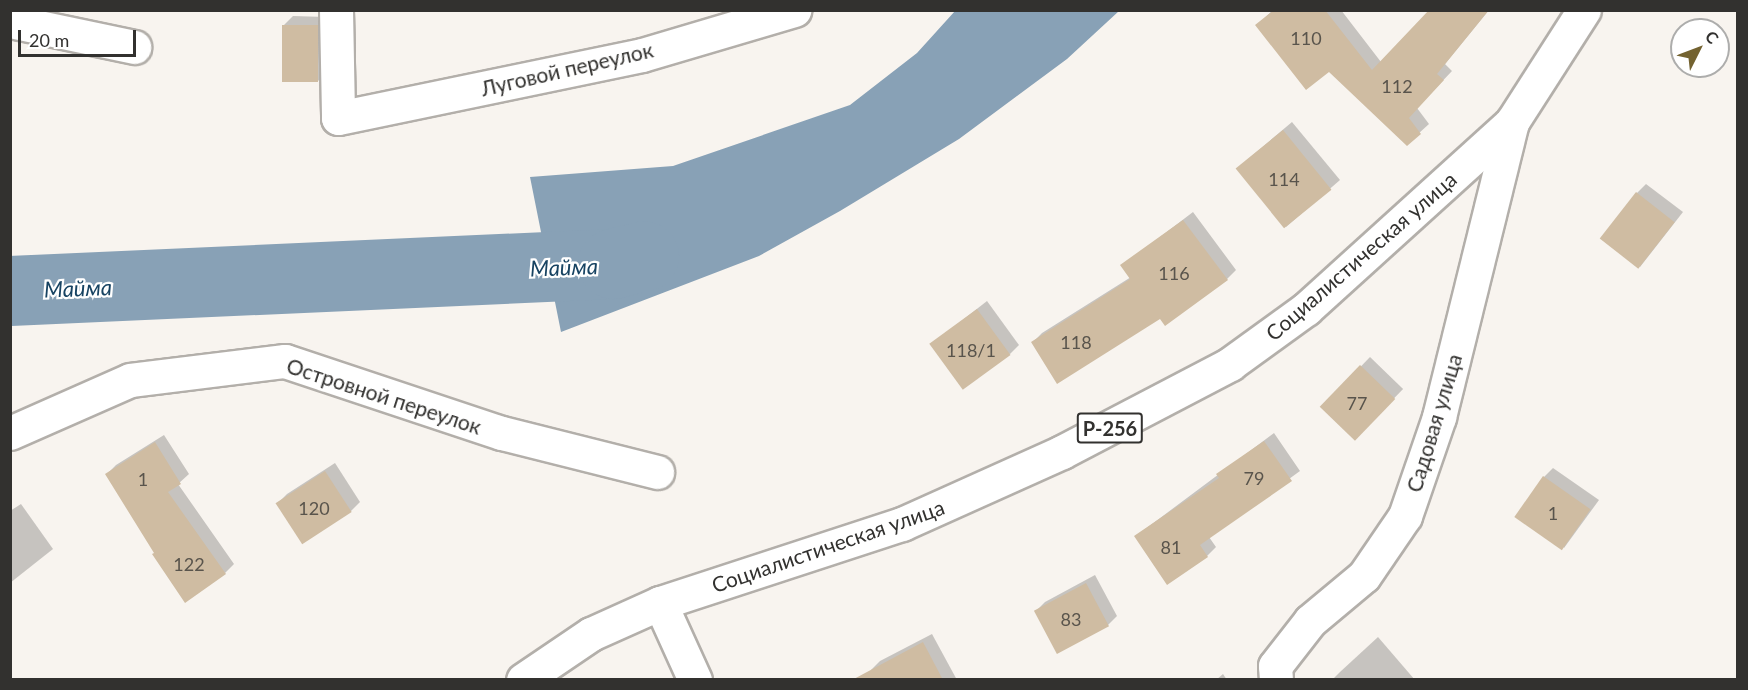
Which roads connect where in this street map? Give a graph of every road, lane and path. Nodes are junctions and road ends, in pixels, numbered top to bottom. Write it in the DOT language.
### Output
graph roads {
  1 [pos="336,10"];
  2 [pos="794,10"];
  3 [pos="1584,10"];
  4 [pos="10,21"];
  5 [pos="134,47"];
  6 [pos="1512,122"];
  7 [pos="10,433"];
  8 [pos="657,472"];
  9 [pos="660,603"];
  10 [pos="523,680"];
  11 [pos="695,680"];
  12 [pos="1276,680"];
  1 -- 2 [label="street, Луговой переулок"];
  3 -- 6 [label="street, Социалистическая улица / Р-256"];
  4 -- 5 [label="street"];
  6 -- 9 [label="street, Социалистическая улица / Р-256"];
  6 -- 12 [label="street, Садовая улица"];
  7 -- 8 [label="street, Островной переулок"];
  9 -- 10 [label="street, Социалистическая улица / Р-256"];
  9 -- 11 [label="street"];
}
